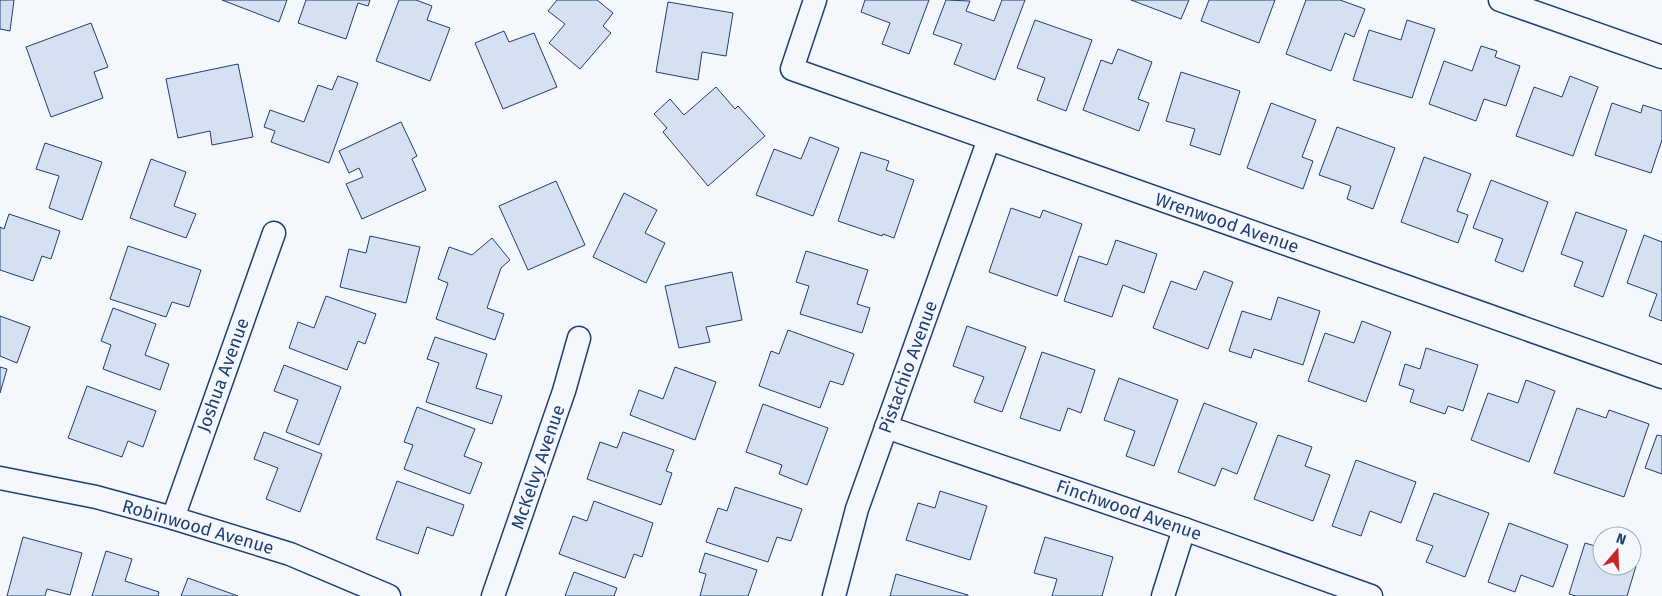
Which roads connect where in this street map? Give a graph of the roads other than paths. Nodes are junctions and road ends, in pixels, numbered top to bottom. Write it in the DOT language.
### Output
graph roads {
  1 [pos="816,0"];
  2 [pos="1500,0"];
  3 [pos="1662,57"];
  4 [pos="989,140"];
  5 [pos="274,233"];
  6 [pos="579,338"];
  7 [pos="1662,377"];
  8 [pos="886,427"];
  9 [pos="0,478"];
  10 [pos="173,518"];
  11 [pos="1184,529"];
  12 [pos="389,596"];
  13 [pos="493,596"];
  14 [pos="834,596"];
  15 [pos="1163,596"];
  16 [pos="1371,596"];
  1 -- 4 [label="street, Wrenwood Avenue"];
  2 -- 3 [label="street"];
  4 -- 7 [label="street, Wrenwood Avenue"];
  4 -- 8 [label="street, Pistachio Avenue"];
  5 -- 10 [label="street, Joshua Avenue"];
  6 -- 13 [label="street, McKelvy Avenue"];
  8 -- 11 [label="street, Finchwood Avenue"];
  8 -- 14 [label="street, Pistachio Avenue"];
  9 -- 10 [label="street, Robinwood Avenue"];
  10 -- 12 [label="street, Robinwood Avenue"];
  11 -- 15 [label="street"];
  11 -- 16 [label="street, Finchwood Avenue"];
}
